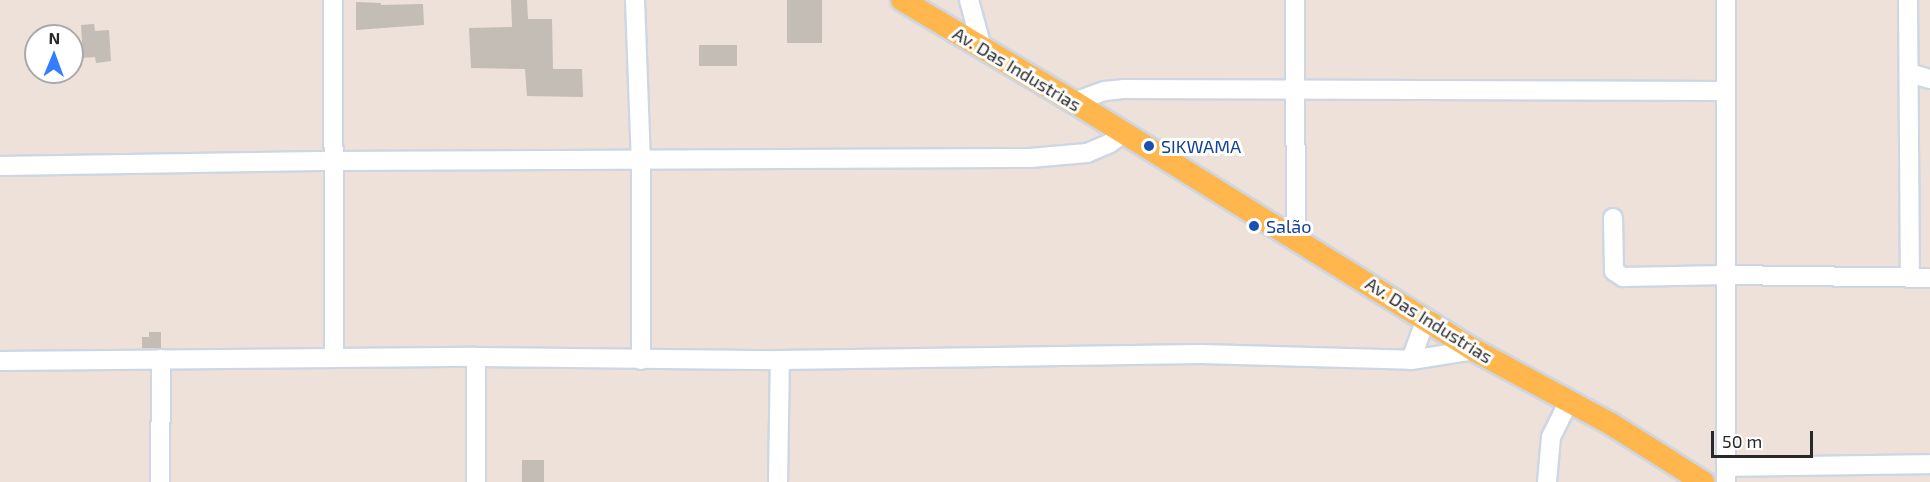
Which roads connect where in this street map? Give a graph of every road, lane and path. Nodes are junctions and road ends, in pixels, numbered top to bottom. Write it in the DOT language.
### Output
graph roads {
  1 [pos="333,0"];
  2 [pos="635,0"];
  3 [pos="902,0"];
  4 [pos="969,0"];
  5 [pos="1295,0"];
  6 [pos="1726,0"];
  7 [pos="1908,0"];
  8 [pos="982,48"];
  9 [pos="1909,73"];
  10 [pos="1930,79"];
  11 [pos="1930,87"];
  12 [pos="1294,90"];
  13 [pos="1726,91"];
  14 [pos="1910,93"];
  15 [pos="1074,102"];
  16 [pos="1128,135"];
  17 [pos="641,160"];
  18 [pos="335,161"];
  19 [pos="1,165"];
  20 [pos="1613,218"];
  21 [pos="1296,238"];
  22 [pos="1726,275"];
  23 [pos="1910,278"];
  24 [pos="1930,278"];
  25 [pos="1426,318"];
  26 [pos="1474,350"];
  27 [pos="334,357"];
  28 [pos="476,357"];
  29 [pos="161,359"];
  30 [pos="641,360"];
  31 [pos="780,360"];
  32 [pos="1412,360"];
  33 [pos="0,361"];
  34 [pos="1569,401"];
  35 [pos="1930,464"];
  36 [pos="1726,474"];
  37 [pos="160,482"];
  38 [pos="476,482"];
  39 [pos="778,482"];
  40 [pos="1547,482"];
  41 [pos="1702,482"];
  1 -- 18 [label="street"];
  2 -- 17 [label="street"];
  3 -- 8 [label="main road, Av. Das Industrias"];
  4 -- 8 [label="street"];
  5 -- 12 [label="street"];
  6 -- 13 [label="street"];
  7 -- 9 [label="street"];
  8 -- 15 [label="main road, Av. Das Industrias"];
  9 -- 10 [label="street"];
  9 -- 14 [label="street"];
  11 -- 14 [label="street"];
  12 -- 13 [label="street"];
  12 -- 15 [label="street"];
  12 -- 21 [label="street"];
  13 -- 22 [label="street"];
  14 -- 23 [label="street"];
  15 -- 16 [label="main road, Av. Das Industrias"];
  16 -- 17 [label="street"];
  16 -- 21 [label="main road, Av. Das Industrias"];
  17 -- 18 [label="street"];
  17 -- 30 [label="street"];
  18 -- 19 [label="street"];
  18 -- 27 [label="street"];
  20 -- 22 [label="street"];
  21 -- 25 [label="main road, Av. Das Industrias"];
  22 -- 23 [label="street"];
  22 -- 36 [label="street"];
  23 -- 24 [label="street"];
  25 -- 26 [label="main road, Av. Das Industrias"];
  25 -- 32 [label="street"];
  26 -- 32 [label="street"];
  26 -- 34 [label="main road, Av. Das Industrias"];
  27 -- 28 [label="street"];
  27 -- 29 [label="street"];
  28 -- 30 [label="street"];
  28 -- 38 [label="street"];
  29 -- 33 [label="street"];
  29 -- 37 [label="street"];
  30 -- 31 [label="street"];
  31 -- 32 [label="street"];
  31 -- 39 [label="street"];
  34 -- 40 [label="street"];
  34 -- 41 [label="main road, Av. Das Industrias"];
  35 -- 36 [label="street"];
}
